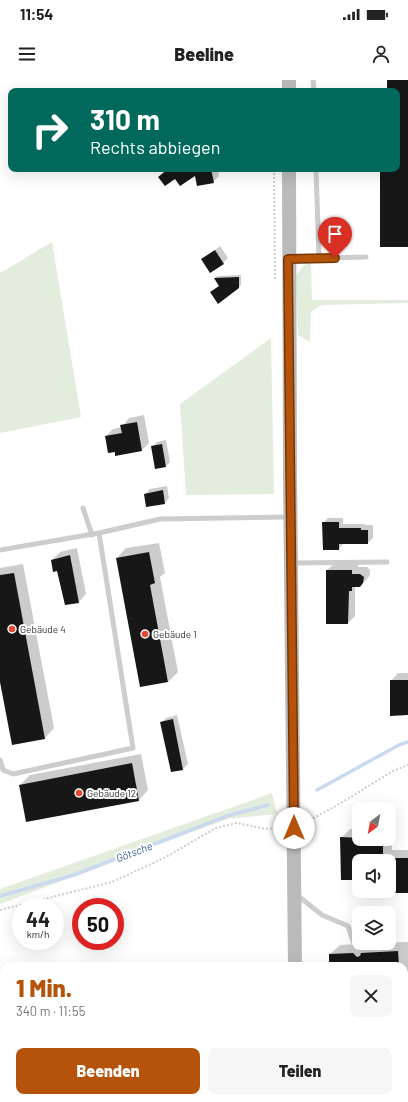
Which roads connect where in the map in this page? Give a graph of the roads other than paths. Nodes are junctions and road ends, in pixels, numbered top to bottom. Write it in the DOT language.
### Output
graph roads {
  1 [pos="289,172"];
  2 [pos="316,172"];
  3 [pos="366,257"];
  4 [pos="319,258"];
  5 [pos="288,259"];
  6 [pos="83,508"];
  7 [pos="290,518"];
  8 [pos="99,533"];
  9 [pos="92,535"];
  10 [pos="0,550"];
  11 [pos="387,562"];
  12 [pos="291,563"];
  13 [pos="0,760"];
  14 [pos="295,894"];
  15 [pos="357,953"];
  16 [pos="295,962"];
  17 [pos="408,1036"];
  18 [pos="408,1056"];
  1 -- 5 [label="main road"];
  2 -- 4 [label="lane"];
  3 -- 4 [label="lane"];
  4 -- 5 [label="lane"];
  5 -- 7 [label="main road"];
  6 -- 9 [label="lane"];
  7 -- 8 [label="lane"];
  7 -- 12 [label="main road"];
  8 -- 9 [label="lane"];
  8 -- 13 [label="lane"];
  9 -- 10 [label="lane"];
  11 -- 12 [label="lane"];
  12 -- 14 [label="main road"];
  14 -- 15 [label="lane"];
  14 -- 16 [label="main road"];
  17 -- 18 [label="lane"];
}
